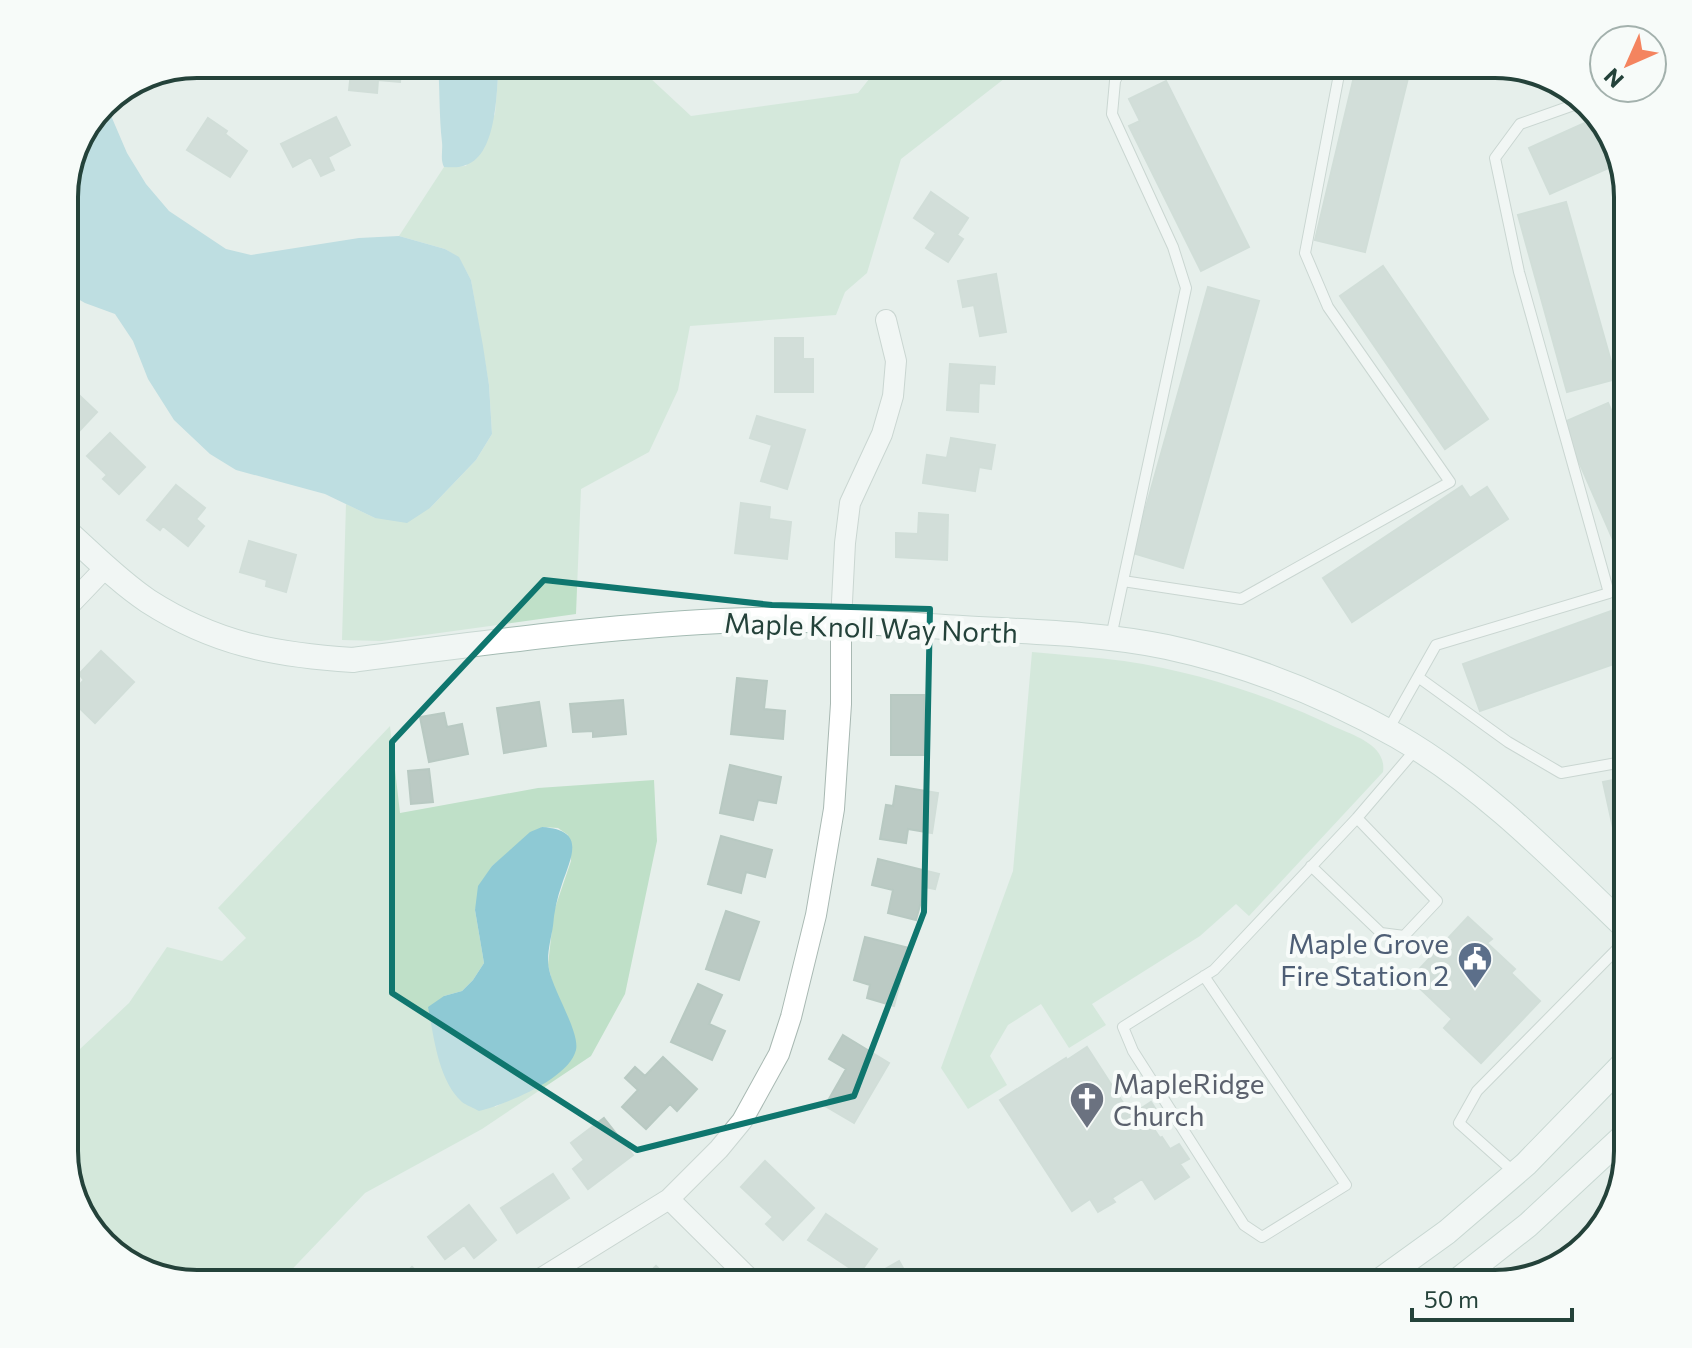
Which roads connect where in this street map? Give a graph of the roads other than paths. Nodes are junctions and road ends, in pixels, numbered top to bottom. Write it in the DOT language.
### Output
graph roads {
  1 [pos="1116,78"];
  2 [pos="1338,78"];
  3 [pos="1570,106"];
  4 [pos="886,320"];
  5 [pos="78,542"];
  6 [pos="106,567"];
  7 [pos="1123,581"];
  8 [pos="78,596"];
  9 [pos="841,621"];
  10 [pos="1111,639"];
  11 [pos="1418,677"];
  12 [pos="1387,732"];
  13 [pos="1416,749"];
  14 [pos="1614,764"];
  15 [pos="1357,818"];
  16 [pos="1311,866"];
  17 [pos="1614,917"];
  18 [pos="1614,952"];
  19 [pos="1204,976"];
  20 [pos="1614,1073"];
  21 [pos="1614,1145"];
  22 [pos="1515,1173"];
  23 [pos="669,1199"];
  24 [pos="555,1270"];
  25 [pos="741,1270"];
  26 [pos="1394,1270"];
  27 [pos="1471,1270"];
  1 -- 7 [label="lane"];
  2 -- 7 [label="lane"];
  3 -- 11 [label="lane"];
  4 -- 9 [label="street"];
  5 -- 6 [label="street, Maple Knoll Way North"];
  6 -- 8 [label="street"];
  6 -- 9 [label="street, Maple Knoll Way North"];
  7 -- 10 [label="lane"];
  9 -- 10 [label="street, Maple Knoll Way North"];
  9 -- 23 [label="street"];
  10 -- 12 [label="street, Maple Knoll Way North"];
  11 -- 12 [label="lane"];
  11 -- 14 [label="lane"];
  12 -- 13 [label="street, Maple Knoll Way North"];
  13 -- 15 [label="lane"];
  13 -- 17 [label="street, Maple Knoll Way North"];
  15 -- 16 [label="lane"];
  15 -- 16 [label="lane"];
  16 -- 19 [label="lane"];
  18 -- 22 [label="lane"];
  19 -- 19 [label="lane"];
  20 -- 22 [label="street"];
  21 -- 27 [label="street"];
  22 -- 26 [label="street"];
  23 -- 24 [label="street"];
  23 -- 25 [label="street"];
}
